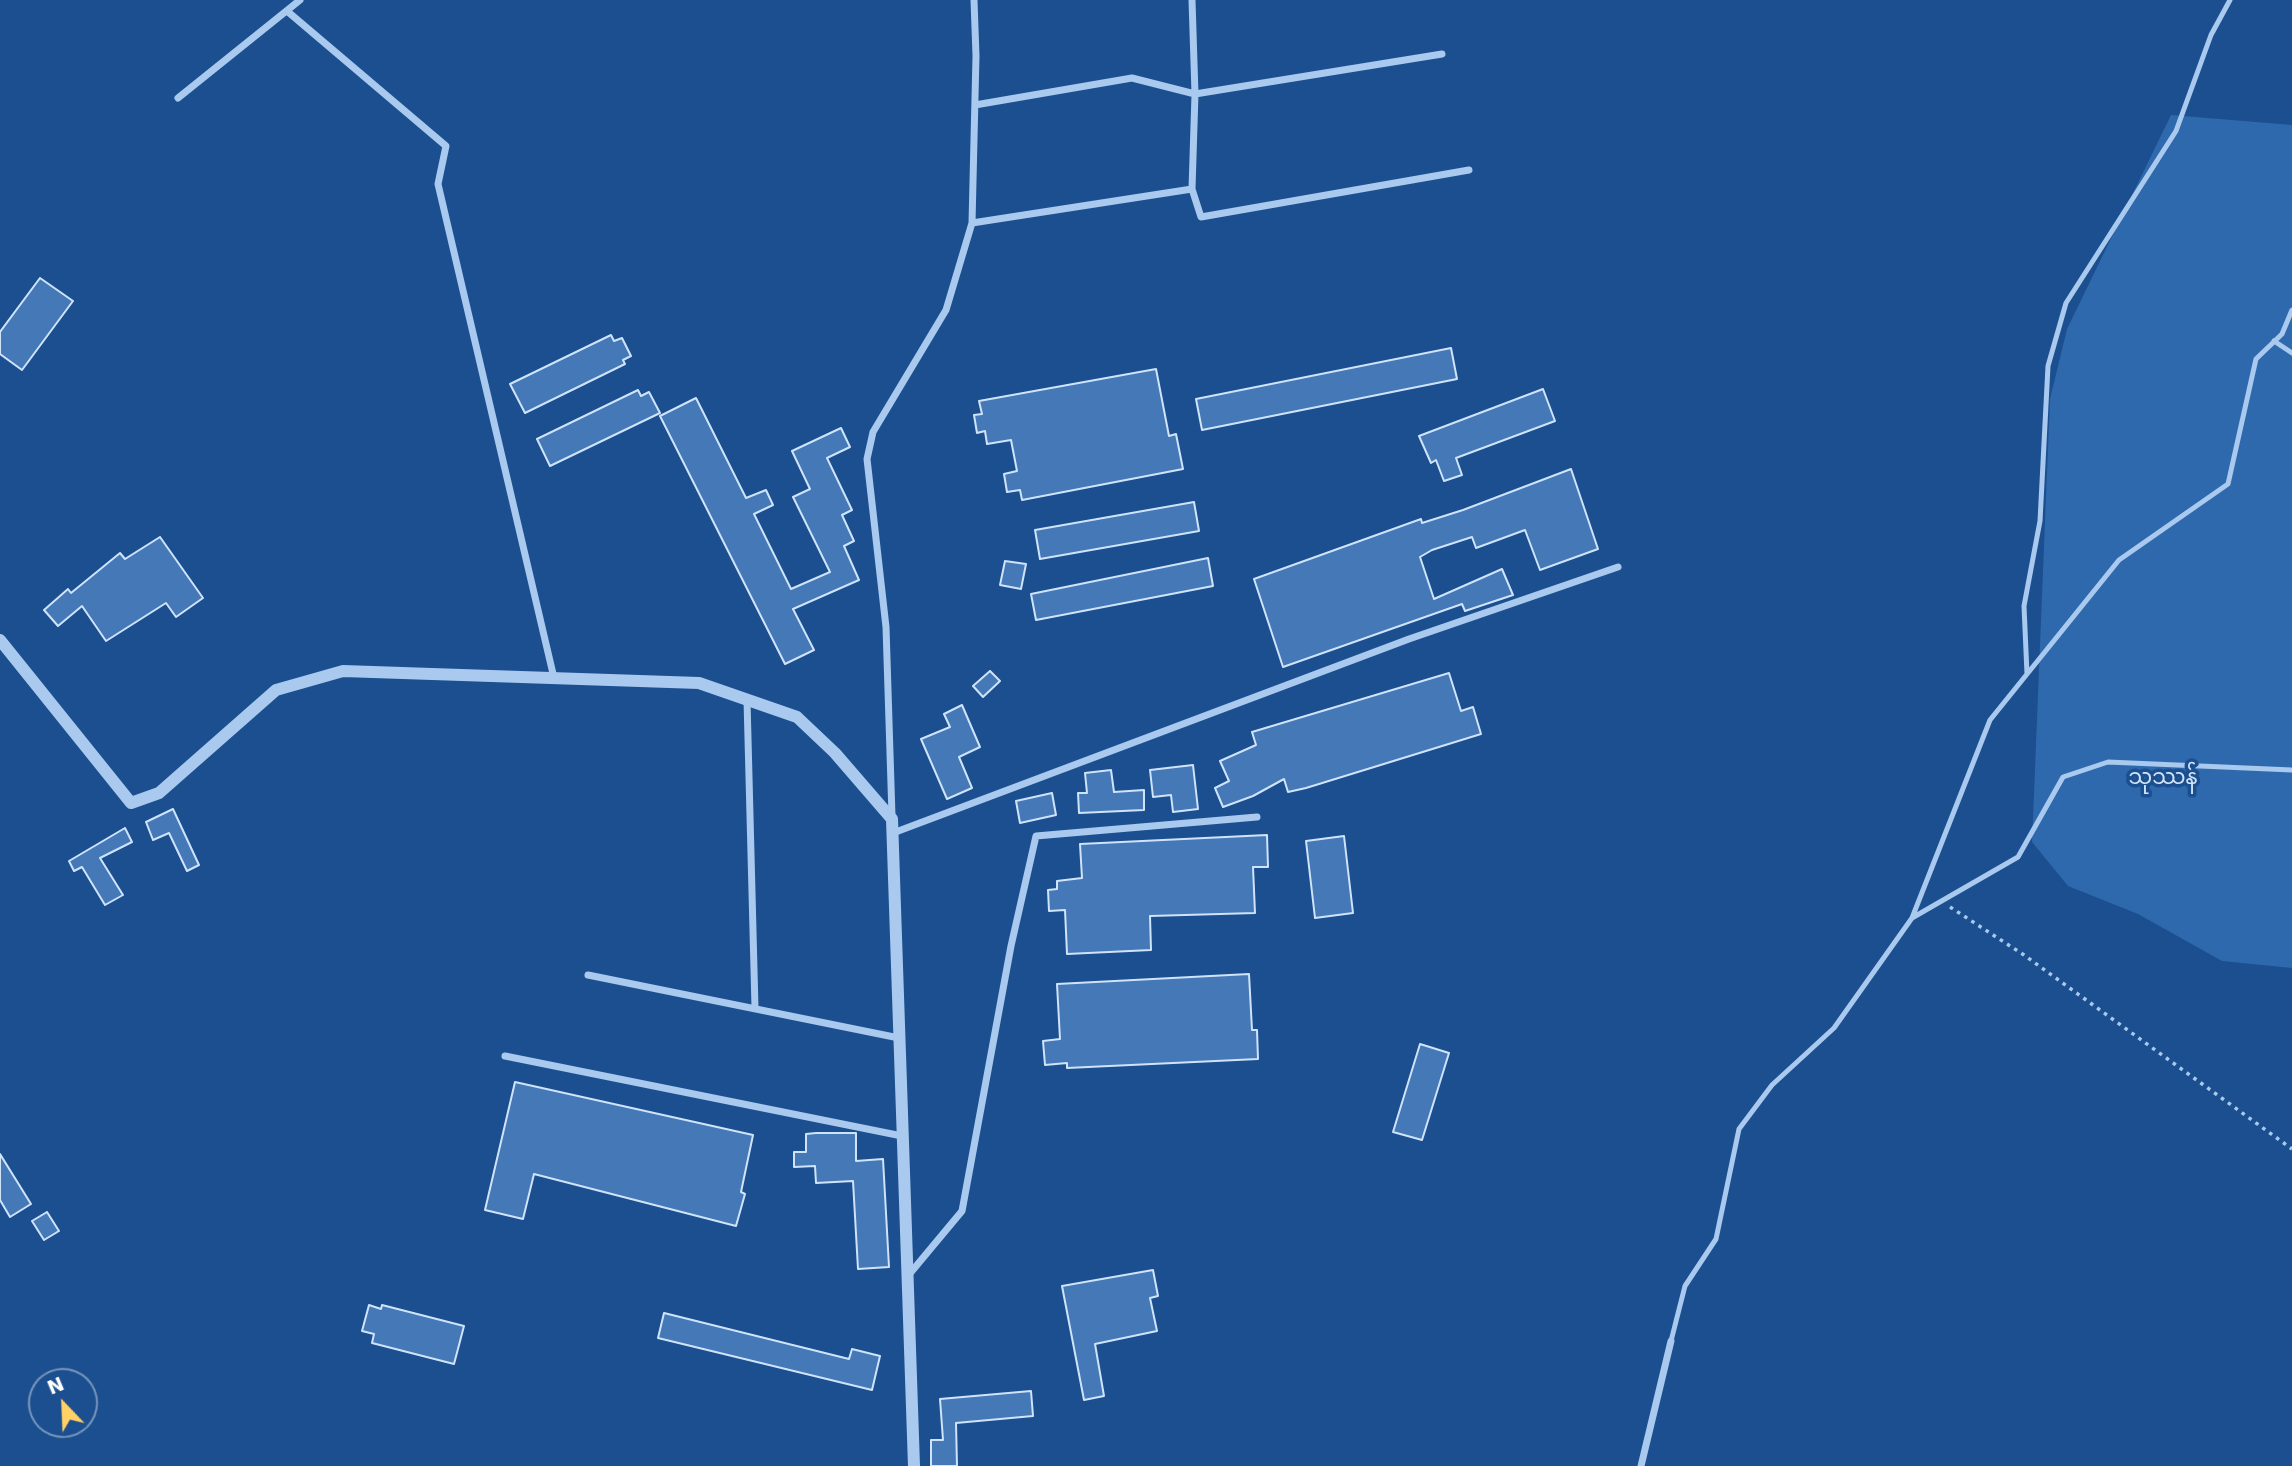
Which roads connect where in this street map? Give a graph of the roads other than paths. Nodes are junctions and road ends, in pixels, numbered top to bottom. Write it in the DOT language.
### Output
graph roads {
  1 [pos="300,0"];
  2 [pos="974,0"];
  3 [pos="1192,0"];
  4 [pos="2230,0"];
  5 [pos="287,11"];
  6 [pos="1442,54"];
  7 [pos="1195,94"];
  8 [pos="178,98"];
  9 [pos="975,105"];
  10 [pos="1468,170"];
  11 [pos="1192,189"];
  12 [pos="972,223"];
  13 [pos="2292,310"];
  14 [pos="2274,341"];
  15 [pos="2292,352"];
  16 [pos="1618,567"];
  17 [pos="0,640"];
  18 [pos="2027,674"];
  19 [pos="554,678"];
  20 [pos="747,699"];
  21 [pos="2292,771"];
  22 [pos="1256,817"];
  23 [pos="892,820"];
  24 [pos="893,833"];
  25 [pos="1912,918"];
  26 [pos="589,975"];
  27 [pos="755,1008"];
  28 [pos="899,1038"];
  29 [pos="505,1056"];
  30 [pos="902,1136"];
  31 [pos="907,1277"];
  32 [pos="1671,1341"];
  33 [pos="914,1466"];
  34 [pos="1641,1466"];
  1 -- 5 [label="street"];
  2 -- 9 [label="street"];
  3 -- 7 [label="street"];
  4 -- 18 [label="lane"];
  5 -- 8 [label="street"];
  5 -- 19 [label="street"];
  6 -- 7 [label="street"];
  7 -- 9 [label="street"];
  7 -- 11 [label="street"];
  9 -- 12 [label="street"];
  10 -- 11 [label="street"];
  11 -- 12 [label="street"];
  12 -- 23 [label="street"];
  13 -- 14 [label="lane"];
  14 -- 15 [label="lane"];
  14 -- 18 [label="lane"];
  16 -- 24 [label="street"];
  17 -- 19 [label="street"];
  18 -- 25 [label="lane"];
  19 -- 20 [label="street"];
  20 -- 23 [label="street"];
  20 -- 27 [label="street"];
  21 -- 25 [label="lane"];
  22 -- 31 [label="street"];
  23 -- 24 [label="street"];
  24 -- 28 [label="street"];
  25 -- 32 [label="lane"];
  26 -- 27 [label="street"];
  27 -- 28 [label="street"];
  28 -- 30 [label="street"];
  29 -- 30 [label="street"];
  30 -- 31 [label="street"];
  31 -- 33 [label="street"];
  32 -- 34 [label="street"];
}
